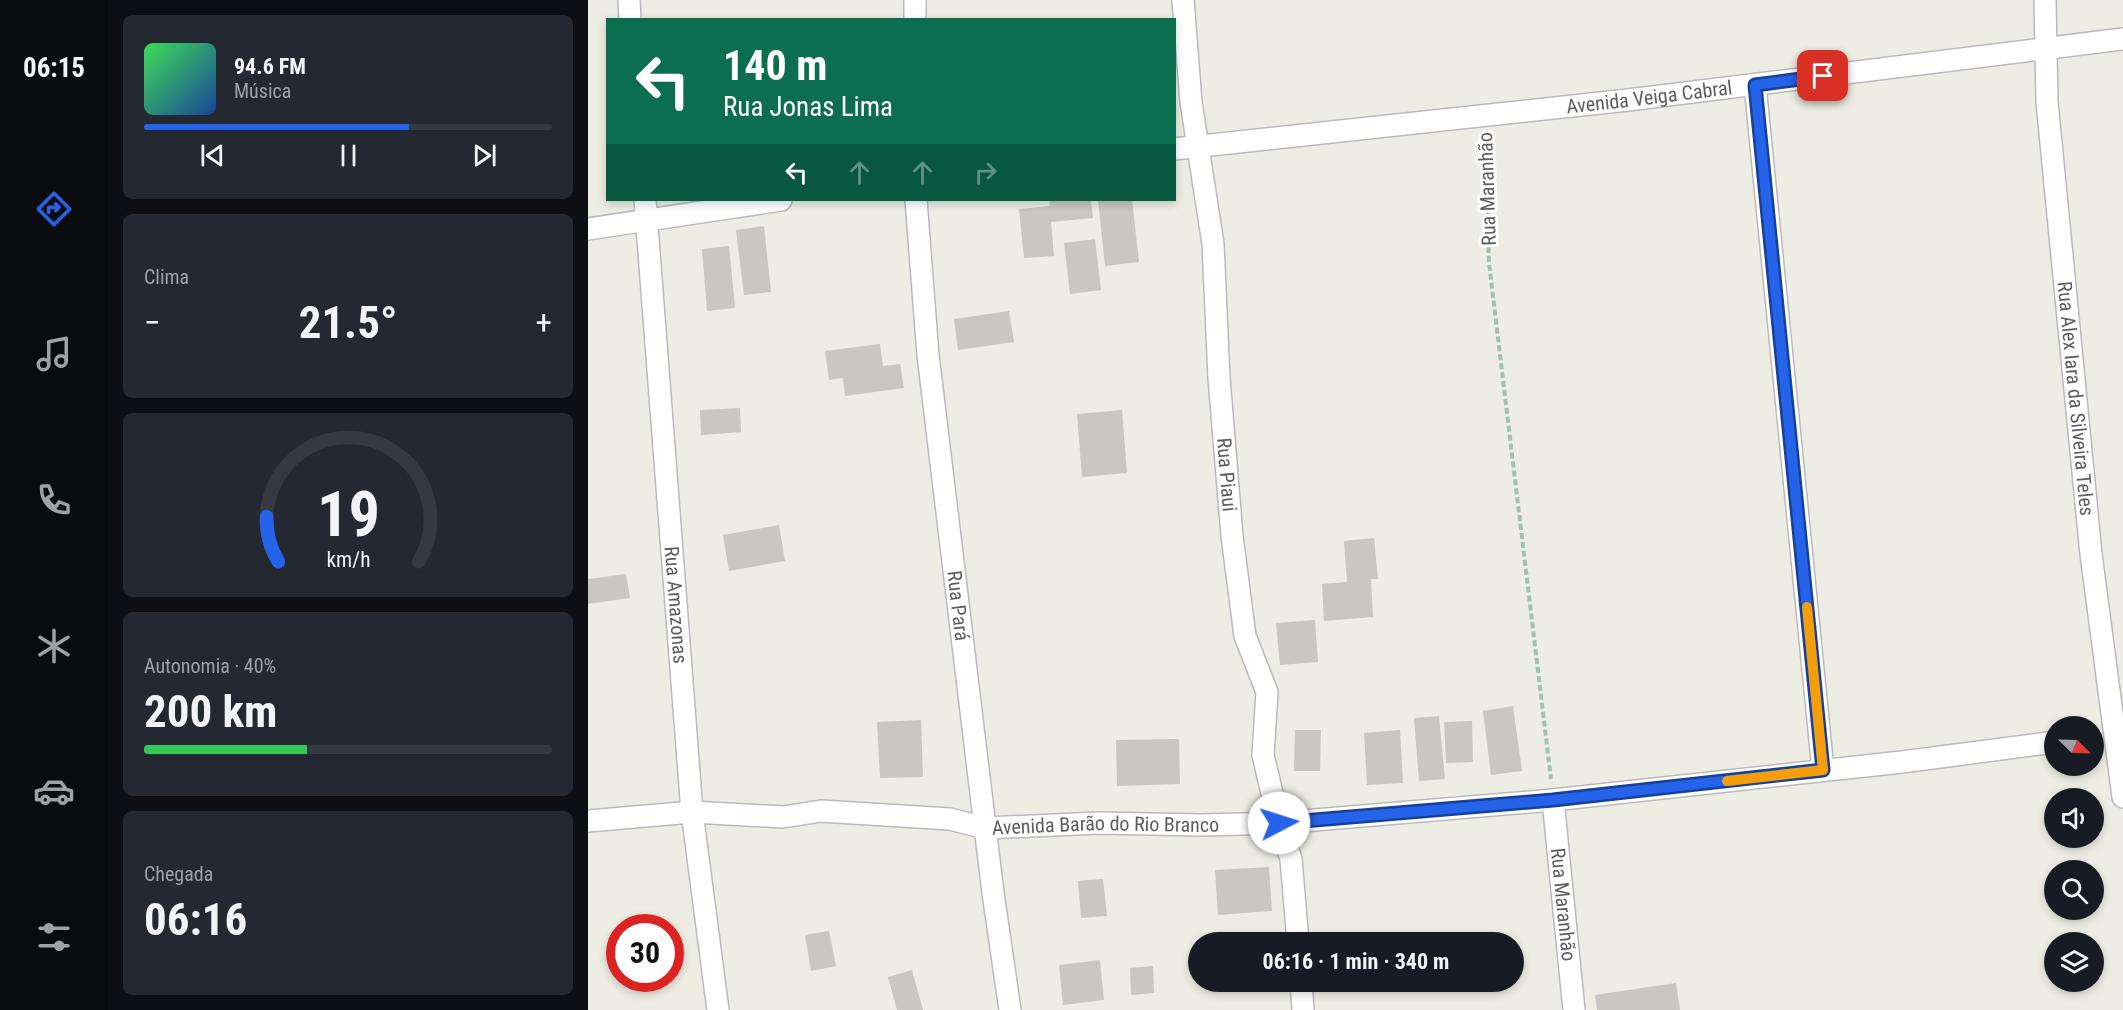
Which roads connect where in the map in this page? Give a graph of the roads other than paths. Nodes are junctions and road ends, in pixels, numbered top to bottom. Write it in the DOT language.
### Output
graph roads {
  1 [pos="629,0"];
  2 [pos="915,0"];
  3 [pos="1183,0"];
  4 [pos="2045,0"];
  5 [pos="630,18"];
  6 [pos="915,18"];
  7 [pos="2123,39"];
  8 [pos="2047,48"];
  9 [pos="1755,85"];
  10 [pos="1200,146"];
  11 [pos="1176,149"];
  12 [pos="645,201"];
  13 [pos="775,201"];
  14 [pos="916,201"];
  15 [pos="646,222"];
  16 [pos="588,229"];
  17 [pos="2110,735"];
  18 [pos="2044,743"];
  19 [pos="1823,770"];
  20 [pos="2123,797"];
  21 [pos="1553,800"];
  22 [pos="692,812"];
  23 [pos="588,820"];
  24 [pos="1279,823"];
  25 [pos="985,828"];
  26 [pos="1297,932"];
  27 [pos="1302,992"];
  28 [pos="718,1010"];
  29 [pos="1010,1010"];
  30 [pos="1303,1010"];
  31 [pos="1574,1010"];
  1 -- 5 [label="street"];
  2 -- 6 [label="street"];
  3 -- 10 [label="street, Rua Piaui"];
  4 -- 8 [label="street, Rua Alex Iara da Silveira Teles"];
  7 -- 8 [label="street, Avenida Veiga Cabral"];
  8 -- 9 [label="street, Avenida Veiga Cabral"];
  8 -- 17 [label="street, Rua Alex Iara da Silveira Teles"];
  9 -- 10 [label="street, Avenida Veiga Cabral"];
  9 -- 19 [label="street"];
  10 -- 11 [label="street, Avenida Veiga Cabral"];
  10 -- 24 [label="street, Rua Piaui"];
  12 -- 15 [label="street, Rua Amazonas"];
  13 -- 15 [label="street"];
  14 -- 25 [label="street, Rua Pará"];
  15 -- 16 [label="street"];
  15 -- 22 [label="street, Rua Amazonas"];
  17 -- 20 [label="street, Rua Alex Iara da Silveira Teles"];
  18 -- 19 [label="street, Avenida Barão do Rio Branco"];
  19 -- 21 [label="street, Avenida Barão do Rio Branco"];
  21 -- 24 [label="street, Avenida Barão do Rio Branco"];
  21 -- 31 [label="street, Rua Maranhão"];
  22 -- 23 [label="street, Avenida Barão do Rio Branco"];
  22 -- 25 [label="street, Avenida Barão do Rio Branco"];
  22 -- 28 [label="street, Rua Amazonas"];
  24 -- 25 [label="street, Avenida Barão do Rio Branco"];
  24 -- 26 [label="street, Rua Piaui"];
  25 -- 29 [label="street, Rua Pará"];
  27 -- 30 [label="street"];
}
